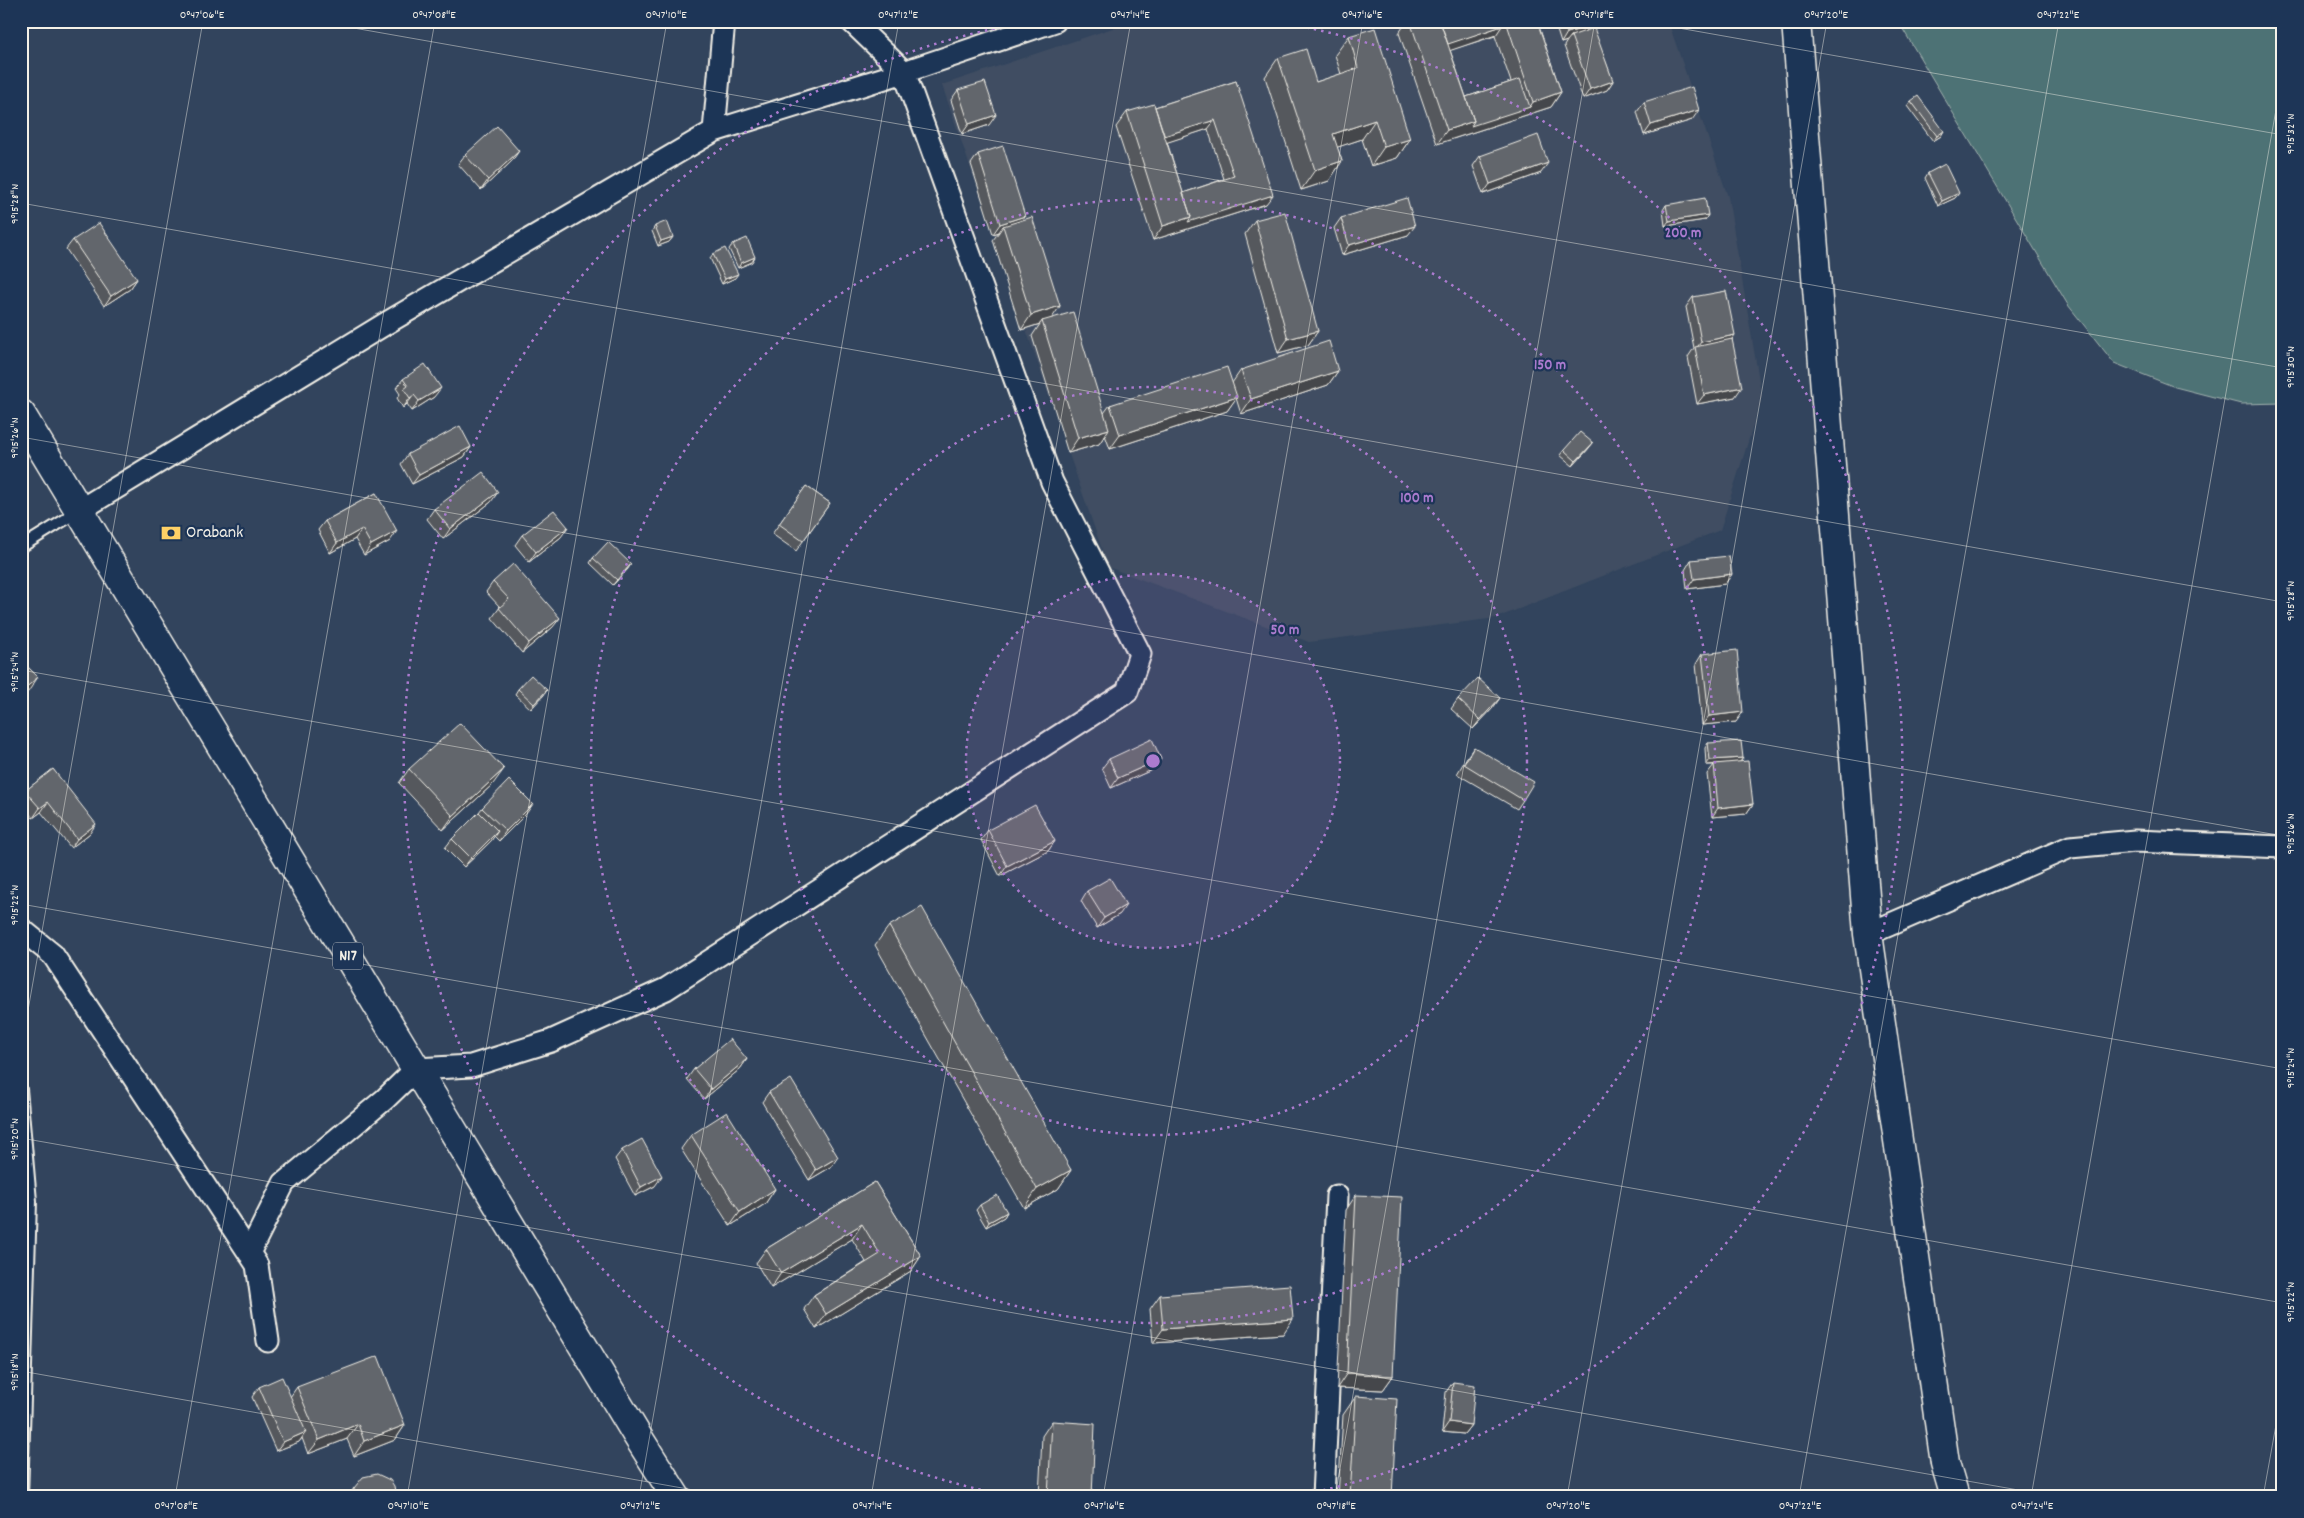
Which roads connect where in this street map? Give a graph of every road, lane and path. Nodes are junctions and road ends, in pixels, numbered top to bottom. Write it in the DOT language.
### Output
graph roads {
  1 [pos="724,21"];
  2 [pos="851,21"];
  3 [pos="1055,21"];
  4 [pos="1796,21"];
  5 [pos="904,72"];
  6 [pos="714,131"];
  7 [pos="21,414"];
  8 [pos="80,510"];
  9 [pos="21,547"];
  10 [pos="2283,847"];
  11 [pos="21,929"];
  12 [pos="1868,934"];
  13 [pos="416,1069"];
  14 [pos="21,1088"];
  15 [pos="1337,1196"];
  16 [pos="249,1253"];
  17 [pos="268,1341"];
  18 [pos="22,1497"];
  19 [pos="676,1497"];
  20 [pos="1323,1497"];
  21 [pos="1955,1497"];
  1 -- 6 [label="street"];
  2 -- 5 [label="street"];
  3 -- 5 [label="street"];
  4 -- 12 [label="street"];
  5 -- 6 [label="street"];
  5 -- 13 [label="street"];
  6 -- 8 [label="street"];
  7 -- 8 [label="street, N17"];
  8 -- 9 [label="lane"];
  8 -- 13 [label="street, N17"];
  10 -- 12 [label="street"];
  11 -- 16 [label="street"];
  12 -- 21 [label="street"];
  13 -- 16 [label="street"];
  13 -- 19 [label="street, N17"];
  14 -- 18 [label="lane"];
  15 -- 20 [label="street"];
  16 -- 17 [label="street"];
}
